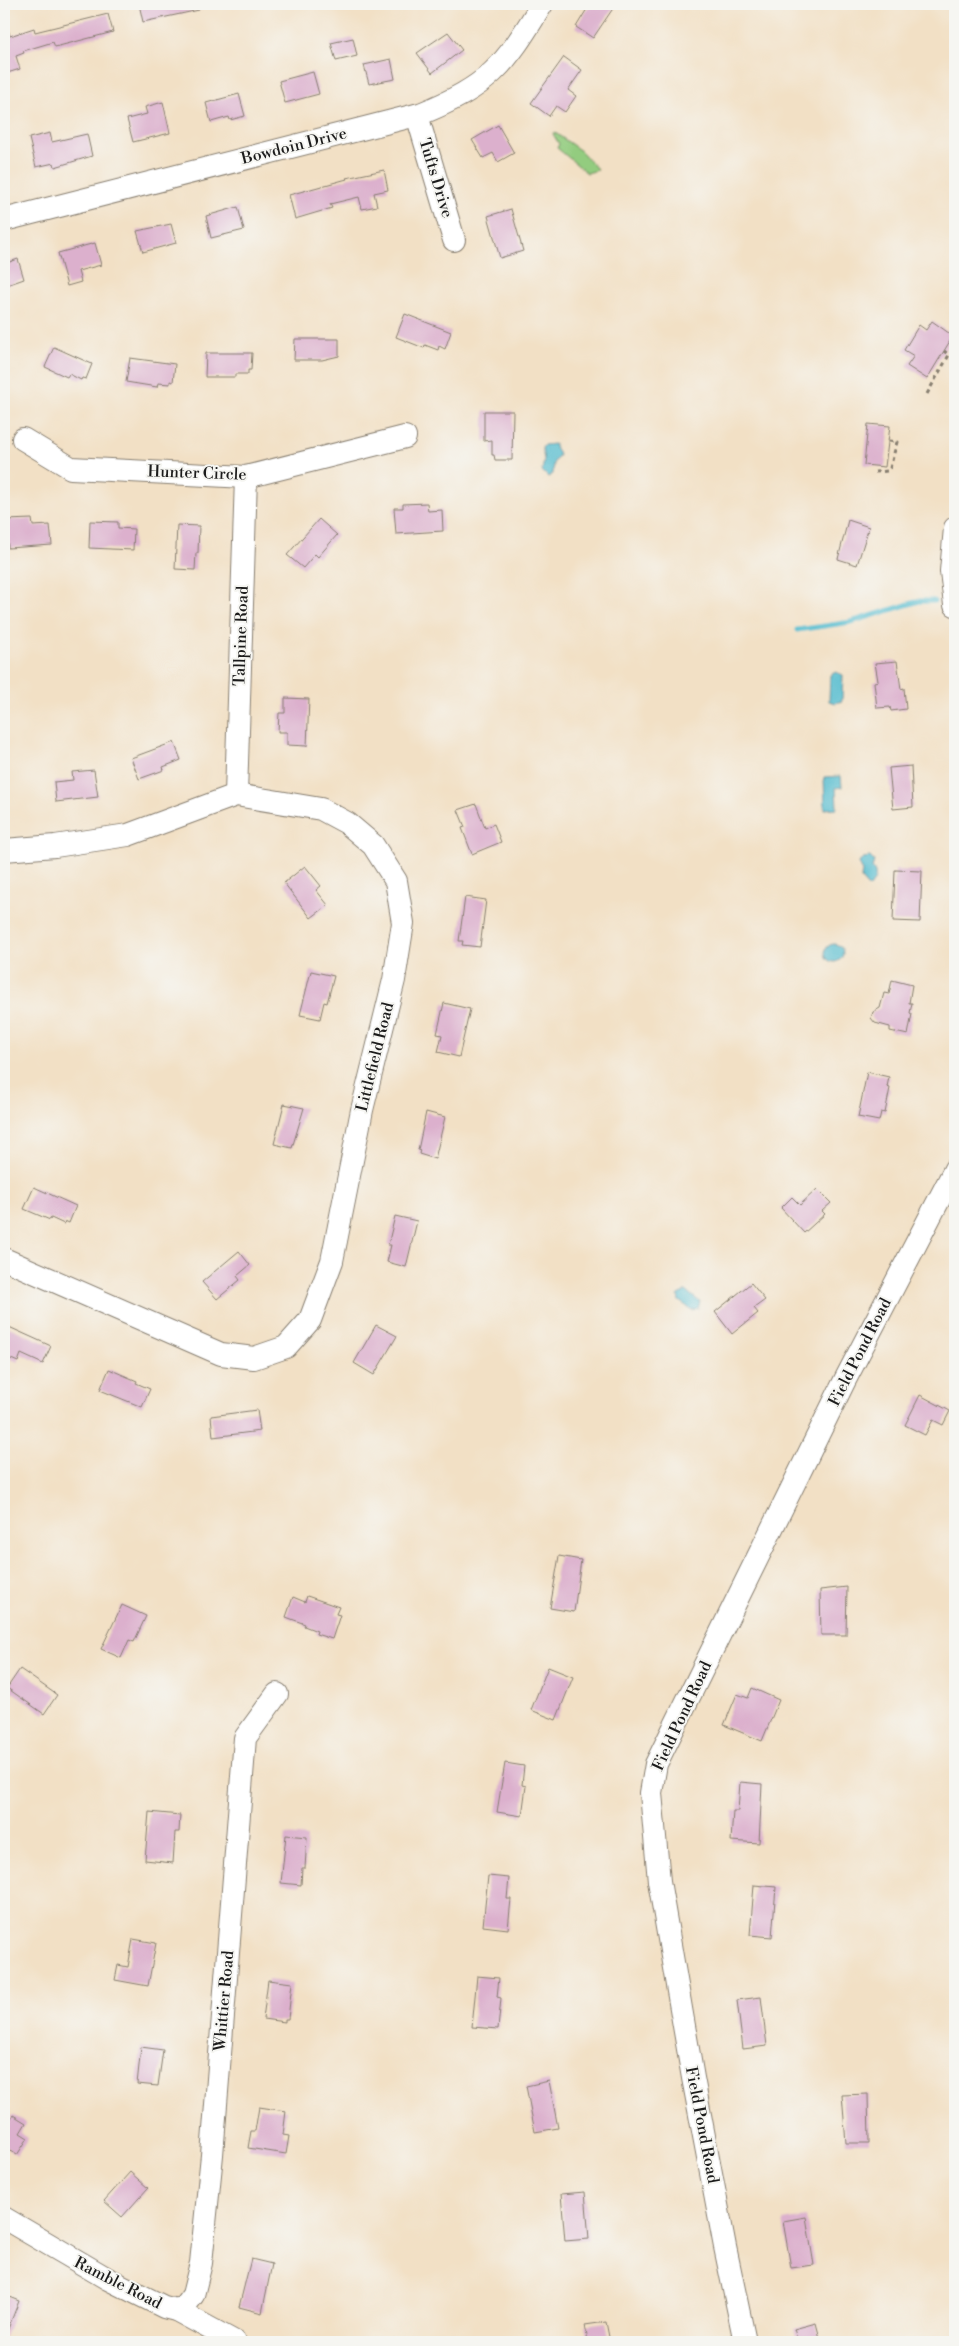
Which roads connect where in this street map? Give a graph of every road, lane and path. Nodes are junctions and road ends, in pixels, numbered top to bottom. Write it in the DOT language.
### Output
graph roads {
  1 [pos="542,4"];
  2 [pos="417,115"];
  3 [pos="4,220"];
  4 [pos="454,240"];
  5 [pos="944,351"];
  6 [pos="927,394"];
  7 [pos="405,437"];
  8 [pos="23,439"];
  9 [pos="889,441"];
  10 [pos="875,472"];
  11 [pos="246,477"];
  12 [pos="955,528"];
  13 [pos="955,605"];
  14 [pos="236,795"];
  15 [pos="4,850"];
  16 [pos="955,1169"];
  17 [pos="4,1259"];
  18 [pos="277,1694"];
  19 [pos="4,2218"];
  20 [pos="176,2310"];
  21 [pos="236,2342"];
  22 [pos="745,2342"];
  1 -- 2 [label="street, Bowdoin Drive"];
  2 -- 3 [label="street, Bowdoin Drive"];
  2 -- 4 [label="street, Tufts Drive"];
  5 -- 6 [label="path"];
  7 -- 11 [label="street, Hunter Circle"];
  8 -- 11 [label="street, Hunter Circle"];
  9 -- 10 [label="path"];
  11 -- 14 [label="street, Tallpine Road"];
  12 -- 13 [label="street"];
  14 -- 15 [label="street, Littlefield Road"];
  14 -- 17 [label="street, Littlefield Road"];
  16 -- 22 [label="street, Field Pond Road"];
  18 -- 20 [label="street, Whittier Road"];
  19 -- 20 [label="street, Ramble Road"];
  20 -- 21 [label="street, Ramble Road"];
}
